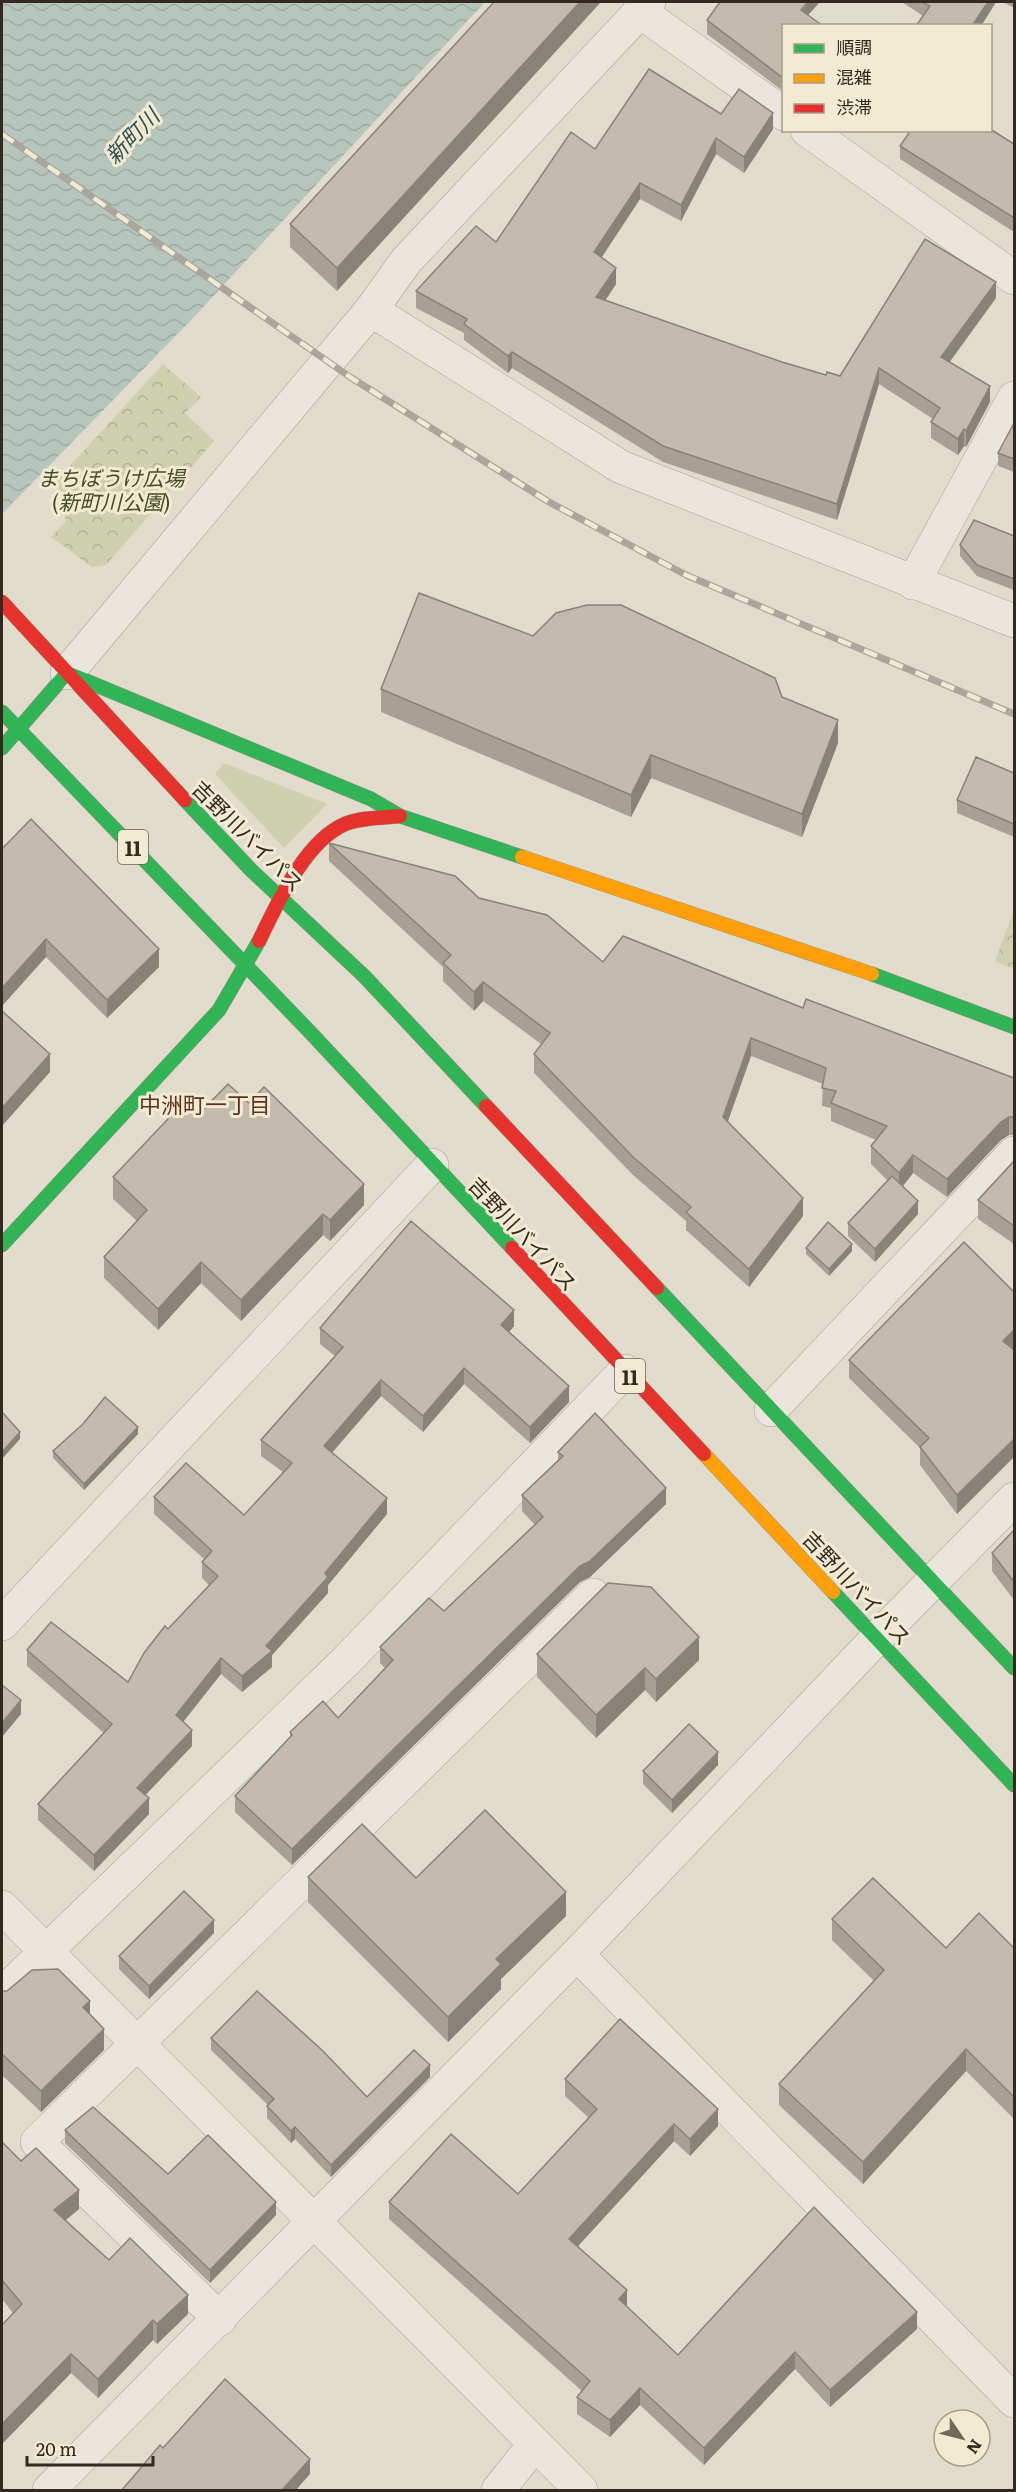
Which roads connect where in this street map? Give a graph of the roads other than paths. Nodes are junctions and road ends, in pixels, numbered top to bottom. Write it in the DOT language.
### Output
graph roads {
  1 [pos="644,6"];
  2 [pos="782,113"];
  3 [pos="810,132"];
  4 [pos="1014,278"];
  5 [pos="371,310"];
  6 [pos="1014,398"];
  7 [pos="913,583"];
  8 [pos="2,602"];
  9 [pos="1014,621"];
  10 [pos="67,673"];
  11 [pos="2,712"];
  12 [pos="20,729"];
  13 [pos="2,748"];
  14 [pos="400,816"];
  15 [pos="280,897"];
  16 [pos="246,966"];
  17 [pos="1014,1027"];
  18 [pos="1014,1153"];
  19 [pos="432,1165"];
  20 [pos="2,1245"];
  21 [pos="625,1371"];
  22 [pos="771,1410"];
  23 [pos="1014,1499"];
  24 [pos="932,1581"];
  25 [pos="593,1595"];
  26 [pos="2,1624"];
  27 [pos="877,1638"];
  28 [pos="1014,1668"];
  29 [pos="1014,1785"];
  30 [pos="2,1907"];
  31 [pos="43,1951"];
  32 [pos="577,1954"];
  33 [pos="2,1994"];
  34 [pos="136,2044"];
  35 [pos="316,2221"];
  36 [pos="219,2319"];
  37 [pos="1014,2401"];
  38 [pos="535,2444"];
  39 [pos="49,2490"];
  40 [pos="498,2490"];
  41 [pos="581,2490"];
  1 -- 2 [label="street"];
  1 -- 5 [label="street"];
  3 -- 4 [label="street"];
  5 -- 7 [label="street"];
  5 -- 10 [label="street"];
  6 -- 7 [label="street"];
  7 -- 9 [label="street"];
  8 -- 10 [label="main road, 吉野川バイパス"];
  10 -- 12 [label="main road"];
  10 -- 14 [label="main road"];
  10 -- 15 [label="main road, 吉野川バイパス"];
  11 -- 12 [label="main road, 吉野川バイパス / 11"];
  12 -- 13 [label="main road"];
  12 -- 16 [label="main road, 吉野川バイパス / 11"];
  14 -- 15 [label="main road"];
  14 -- 17 [label="main road"];
  15 -- 16 [label="main road"];
  15 -- 22 [label="main road, 吉野川バイパス"];
  16 -- 19 [label="main road, 吉野川バイパス / 11"];
  16 -- 20 [label="main road"];
  18 -- 22 [label="street"];
  19 -- 21 [label="main road, 吉野川バイパス / 11"];
  19 -- 26 [label="street"];
  21 -- 27 [label="main road, 吉野川バイパス / 11"];
  21 -- 31 [label="street"];
  22 -- 24 [label="main road, 吉野川バイパス"];
  23 -- 24 [label="street"];
  24 -- 27 [label="street"];
  24 -- 28 [label="main road, 吉野川バイパス"];
  25 -- 34 [label="street"];
  27 -- 29 [label="main road, 吉野川バイパス / 11"];
  27 -- 32 [label="street"];
  30 -- 31 [label="street"];
  31 -- 33 [label="street"];
  31 -- 34 [label="street"];
  32 -- 35 [label="street"];
  32 -- 37 [label="street"];
  34 -- 35 [label="street"];
  34 -- 36 [label="street"];
  35 -- 36 [label="street"];
  35 -- 38 [label="street"];
  36 -- 39 [label="street"];
  38 -- 40 [label="street"];
  38 -- 41 [label="street"];
}
